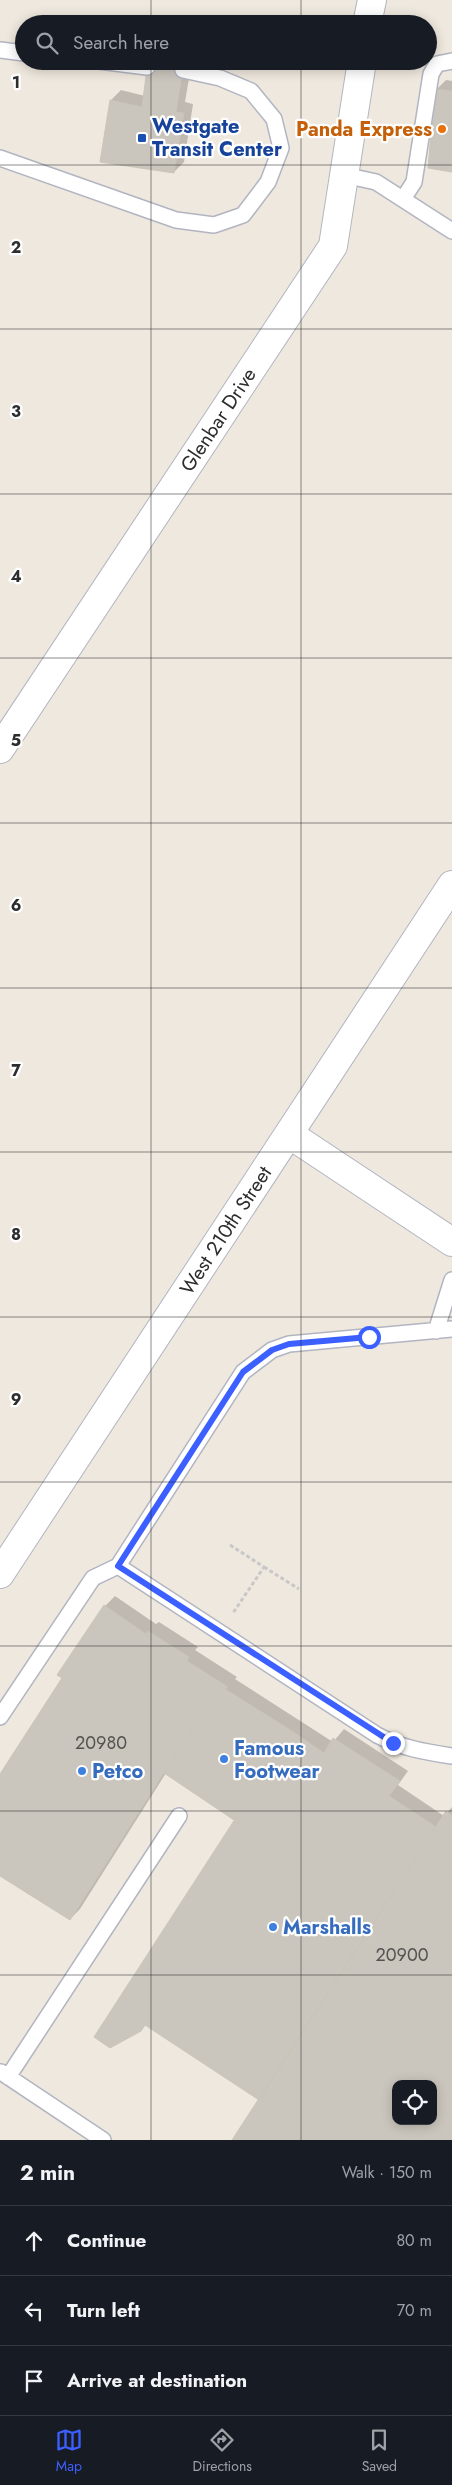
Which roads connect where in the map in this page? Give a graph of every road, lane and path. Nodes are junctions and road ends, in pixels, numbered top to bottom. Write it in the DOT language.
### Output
graph roads {
  1 [pos="372,0"];
  2 [pos="370,15"];
  3 [pos="0,50"];
  4 [pos="15,52"];
  5 [pos="452,61"];
  6 [pos="437,64"];
  7 [pos="182,70"];
  8 [pos="361,70"];
  9 [pos="433,70"];
  10 [pos="0,158"];
  11 [pos="344,175"];
  12 [pos="403,199"];
  13 [pos="452,231"];
  14 [pos="0,749"];
  15 [pos="452,885"];
  16 [pos="289,1134"];
  17 [pos="451,1244"];
  18 [pos="452,1280"];
  19 [pos="452,1330"];
  20 [pos="436,1331"];
  21 [pos="230,1544"];
  22 [pos="118,1566"];
  23 [pos="264,1567"];
  24 [pos="0,1574"];
  25 [pos="299,1589"];
  26 [pos="233,1613"];
  27 [pos="0,1718"];
  28 [pos="452,1756"];
  29 [pos="179,1816"];
  30 [pos="4,2074"];
  31 [pos="103,2140"];
  1 -- 2 [label="street"];
  3 -- 4 [label="lane"];
  5 -- 6 [label="lane"];
  7 -- 10 [label="lane"];
  8 -- 11 [label="street, Glenbar Drive"];
  9 -- 12 [label="lane"];
  11 -- 12 [label="lane"];
  11 -- 14 [label="street, Glenbar Drive"];
  12 -- 13 [label="lane"];
  15 -- 16 [label="street, West 210th Street"];
  16 -- 17 [label="street"];
  16 -- 24 [label="street, West 210th Street"];
  18 -- 20 [label="lane"];
  19 -- 20 [label="lane"];
  20 -- 22 [label="lane"];
  21 -- 23 [label="path"];
  22 -- 27 [label="lane"];
  22 -- 28 [label="lane"];
  23 -- 25 [label="path"];
  23 -- 26 [label="path"];
  29 -- 30 [label="lane"];
  30 -- 31 [label="lane"];
}
